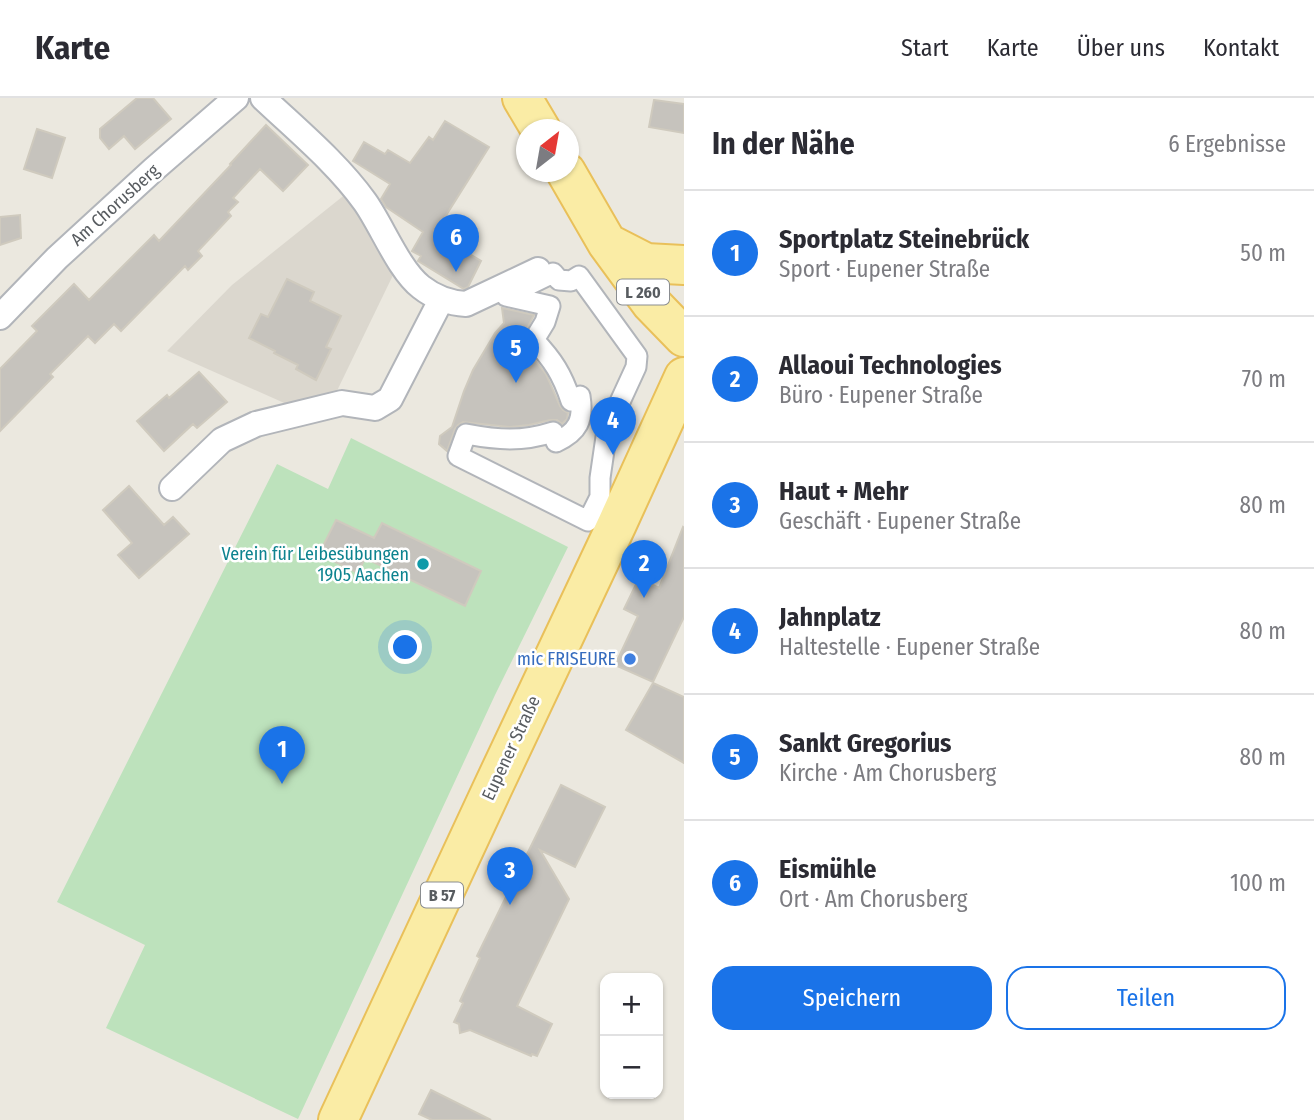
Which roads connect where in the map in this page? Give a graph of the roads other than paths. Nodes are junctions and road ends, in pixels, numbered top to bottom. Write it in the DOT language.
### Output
graph roads {
  1 [pos="236,98"];
  2 [pos="263,98"];
  3 [pos="522,98"];
  4 [pos="534,119"];
  5 [pos="572,182"];
  6 [pos="607,243"];
  7 [pos="684,265"];
  8 [pos="538,270"];
  9 [pos="441,300"];
  10 [pos="604,310"];
  11 [pos="0,317"];
  12 [pos="684,337"];
  13 [pos="684,377"];
  14 [pos="172,488"];
  15 [pos="338,1120"];
  1 -- 11 [label="street, Am Chorusberg"];
  2 -- 9 [label="street"];
  3 -- 4 [label="main road"];
  5 -- 6 [label="main road, L 260"];
  6 -- 7 [label="main road"];
  6 -- 12 [label="main road, L 260"];
  8 -- 9 [label="street"];
  9 -- 14 [label="street"];
  10 -- 10 [label="street"];
  13 -- 15 [label="main road, Eupener Straße / B 57"];
}
